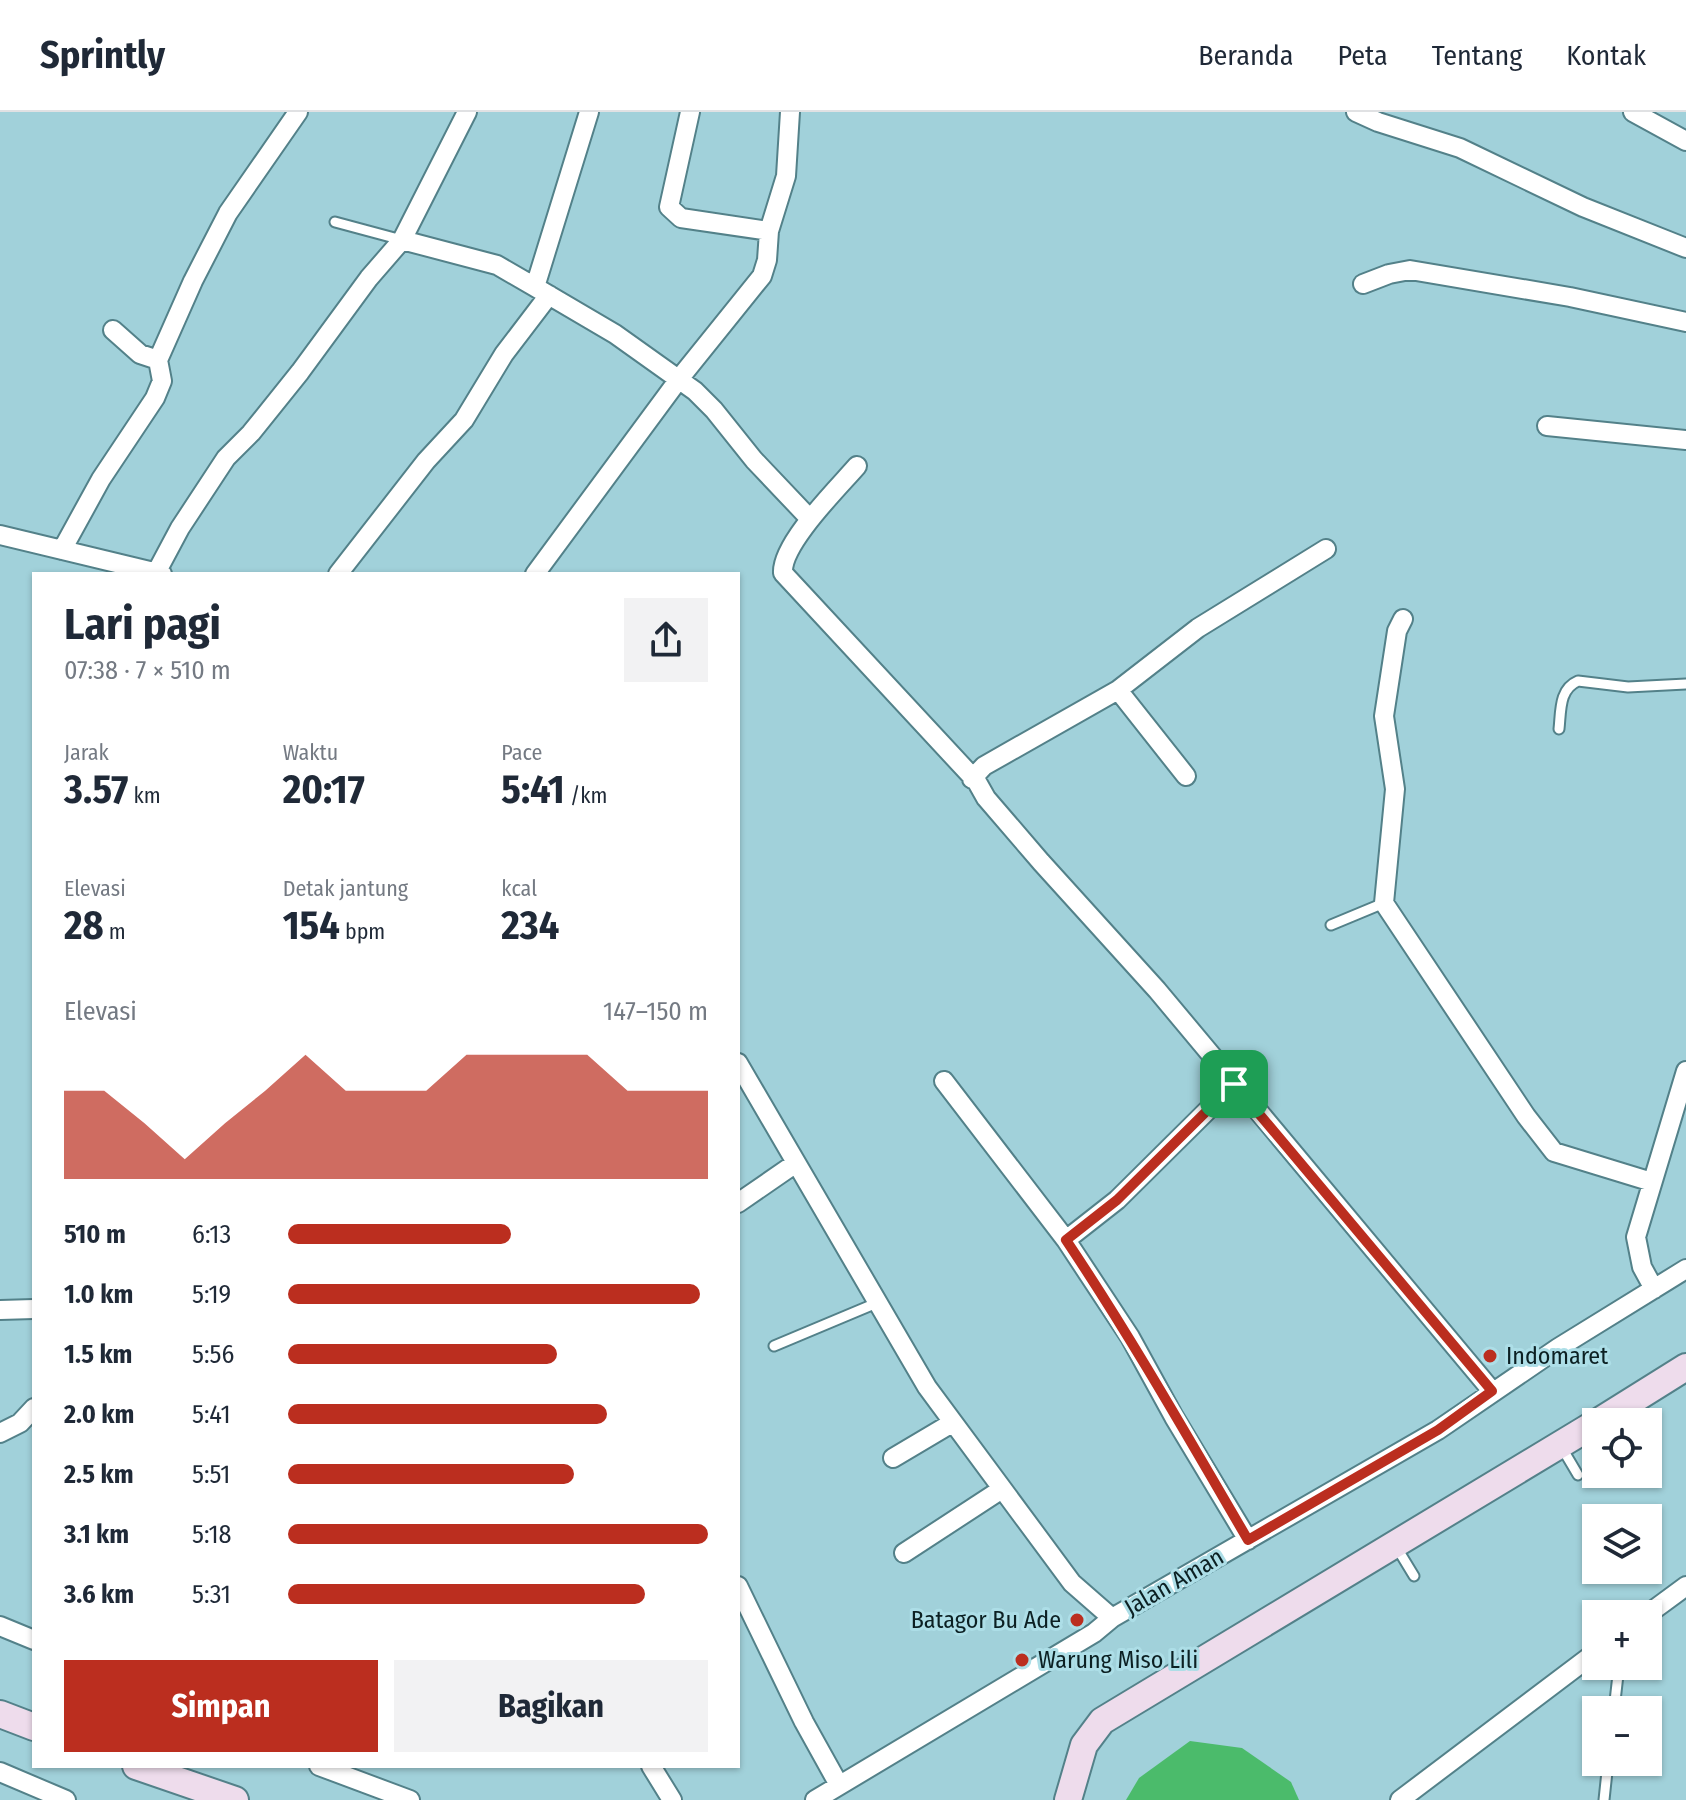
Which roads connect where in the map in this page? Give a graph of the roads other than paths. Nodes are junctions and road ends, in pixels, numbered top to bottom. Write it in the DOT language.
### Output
graph roads {
  1 [pos="298,112"];
  2 [pos="467,112"];
  3 [pos="589,112"];
  4 [pos="690,112"];
  5 [pos="790,112"];
  6 [pos="1356,112"];
  7 [pos="1633,112"];
  8 [pos="1686,141"];
  9 [pos="335,222"];
  10 [pos="769,231"];
  11 [pos="402,240"];
  12 [pos="1686,248"];
  13 [pos="1363,284"];
  14 [pos="542,291"];
  15 [pos="1686,322"];
  16 [pos="113,330"];
  17 [pos="158,360"];
  18 [pos="679,379"];
  19 [pos="1547,426"];
  20 [pos="1686,440"];
  21 [pos="857,466"];
  22 [pos="810,519"];
  23 [pos="0,535"];
  24 [pos="1326,549"];
  25 [pos="62,550"];
  26 [pos="155,572"];
  27 [pos="159,572"];
  28 [pos="340,572"];
  29 [pos="536,572"];
  30 [pos="1403,619"];
  31 [pos="1686,684"];
  32 [pos="1118,690"];
  33 [pos="1559,729"];
  34 [pos="1186,776"];
  35 [pos="972,779"];
  36 [pos="1384,903"];
  37 [pos="1331,925"];
  38 [pos="740,1066"];
  39 [pos="1686,1071"];
  40 [pos="944,1081"];
  41 [pos="1234,1084"];
  42 [pos="796,1163"];
  43 [pos="1652,1182"];
  44 [pos="740,1202"];
  45 [pos="1066,1240"];
  46 [pos="1686,1269"];
  47 [pos="1654,1289"];
  48 [pos="879,1302"];
  49 [pos="32,1309"];
  50 [pos="0,1310"];
  51 [pos="774,1346"];
  52 [pos="1686,1367"];
  53 [pos="1492,1391"];
  54 [pos="1620,1408"];
  55 [pos="32,1410"];
  56 [pos="952,1423"];
  57 [pos="1582,1432"];
  58 [pos="0,1433"];
  59 [pos="1561,1445"];
  60 [pos="893,1458"];
  61 [pos="1578,1475"];
  62 [pos="1002,1489"];
  63 [pos="1248,1540"];
  64 [pos="1394,1544"];
  65 [pos="904,1553"];
  66 [pos="1414,1576"];
  67 [pos="1686,1586"];
  68 [pos="740,1590"];
  69 [pos="1662,1604"];
  70 [pos="1112,1618"];
  71 [pos="0,1626"];
  72 [pos="32,1639"];
  73 [pos="1582,1663"];
  74 [pos="0,1714"];
  75 [pos="32,1726"];
  76 [pos="142,1768"];
  77 [pos="324,1768"];
  78 [pos="652,1768"];
  79 [pos="0,1772"];
  80 [pos="1607,1776"];
  81 [pos="839,1785"];
  82 [pos="66,1800"];
  83 [pos="235,1800"];
  84 [pos="410,1800"];
  85 [pos="672,1800"];
  86 [pos="815,1800"];
  87 [pos="1068,1800"];
  88 [pos="1400,1800"];
  89 [pos="1604,1800"];
  1 -- 17 [label="street"];
  2 -- 11 [label="street"];
  3 -- 14 [label="street"];
  4 -- 10 [label="street"];
  5 -- 10 [label="street"];
  6 -- 12 [label="street"];
  7 -- 8 [label="street"];
  9 -- 11 [label="lane"];
  10 -- 18 [label="street"];
  11 -- 14 [label="street"];
  11 -- 27 [label="street"];
  13 -- 15 [label="street"];
  14 -- 18 [label="street"];
  14 -- 28 [label="street"];
  16 -- 17 [label="street"];
  17 -- 25 [label="street"];
  18 -- 22 [label="street"];
  18 -- 29 [label="street"];
  19 -- 20 [label="street"];
  21 -- 22 [label="street"];
  22 -- 35 [label="street"];
  23 -- 25 [label="street"];
  24 -- 32 [label="street"];
  25 -- 26 [label="street"];
  30 -- 36 [label="street"];
  31 -- 33 [label="lane"];
  32 -- 34 [label="street"];
  32 -- 35 [label="street"];
  35 -- 41 [label="street"];
  36 -- 37 [label="lane"];
  36 -- 43 [label="street"];
  38 -- 42 [label="street, Jalan Aman"];
  39 -- 43 [label="street"];
  40 -- 45 [label="street"];
  41 -- 45 [label="street"];
  41 -- 53 [label="street"];
  42 -- 44 [label="street"];
  42 -- 48 [label="street, Jalan Aman"];
  43 -- 47 [label="street"];
  45 -- 63 [label="street"];
  46 -- 47 [label="street, Jalan Aman"];
  47 -- 53 [label="street, Jalan Aman"];
  48 -- 51 [label="lane"];
  48 -- 56 [label="street, Jalan Aman"];
  49 -- 50 [label="street"];
  52 -- 54 [label="street"];
  53 -- 63 [label="street, Jalan Aman"];
  55 -- 58 [label="street"];
  56 -- 60 [label="street"];
  56 -- 62 [label="street, Jalan Aman"];
  57 -- 59 [label="street"];
  59 -- 61 [label="lane"];
  59 -- 64 [label="street"];
  62 -- 65 [label="street"];
  62 -- 70 [label="street, Jalan Aman"];
  63 -- 70 [label="street, Jalan Aman"];
  64 -- 66 [label="lane"];
  64 -- 87 [label="street"];
  67 -- 69 [label="street"];
  68 -- 81 [label="street"];
  70 -- 81 [label="street"];
  71 -- 72 [label="street"];
  73 -- 88 [label="street"];
  74 -- 75 [label="street"];
  76 -- 83 [label="street"];
  77 -- 84 [label="street"];
  78 -- 85 [label="street"];
  79 -- 82 [label="street"];
  80 -- 89 [label="lane"];
  81 -- 86 [label="street"];
}
